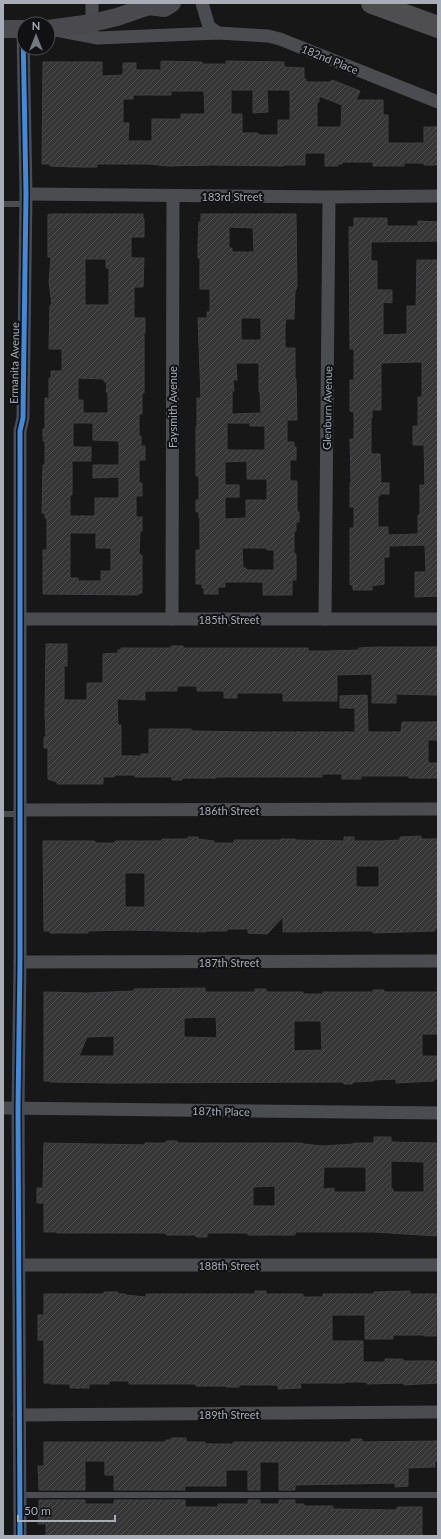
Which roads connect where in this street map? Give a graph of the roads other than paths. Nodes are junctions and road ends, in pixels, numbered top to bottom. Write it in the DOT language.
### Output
graph roads {
  1 [pos="92,3"];
  2 [pos="172,3"];
  3 [pos="202,3"];
  4 [pos="372,3"];
  5 [pos="416,3"];
  6 [pos="150,4"];
  7 [pos="394,11"];
  8 [pos="438,11"];
  9 [pos="92,23"];
  10 [pos="438,27"];
  11 [pos="56,28"];
  12 [pos="3,29"];
  13 [pos="16,29"];
  14 [pos="56,30"];
  15 [pos="218,33"];
  16 [pos="438,42"];
  17 [pos="24,56"];
  18 [pos="438,102"];
  19 [pos="173,196"];
  20 [pos="438,196"];
  21 [pos="329,197"];
  22 [pos="26,199"];
  23 [pos="3,204"];
  24 [pos="21,619"];
  25 [pos="172,619"];
  26 [pos="325,619"];
  27 [pos="438,619"];
  28 [pos="438,809"];
  29 [pos="20,812"];
  30 [pos="3,814"];
  31 [pos="438,961"];
  32 [pos="20,962"];
  33 [pos="3,1108"];
  34 [pos="18,1108"];
  35 [pos="438,1113"];
  36 [pos="438,1264"];
  37 [pos="20,1265"];
  38 [pos="438,1412"];
  39 [pos="19,1415"];
  40 [pos="19,1495"];
  41 [pos="438,1495"];
  42 [pos="20,1536"];
  1 -- 9 [label="street"];
  2 -- 6 [label="main road"];
  3 -- 15 [label="street"];
  4 -- 7 [label="highway"];
  5 -- 8 [label="highway"];
  6 -- 9 [label="main road"];
  7 -- 10 [label="highway"];
  7 -- 16 [label="highway"];
  9 -- 11 [label="main road"];
  12 -- 13 [label="main road"];
  14 -- 15 [label="street, 182nd Place"];
  15 -- 18 [label="street, 182nd Place"];
  17 -- 22 [label="street, Ermanita Avenue"];
  19 -- 21 [label="street, 183rd Street"];
  19 -- 22 [label="street, 183rd Street"];
  19 -- 25 [label="street, Faysmith Avenue"];
  20 -- 21 [label="street, 183rd Street"];
  21 -- 26 [label="street, Glenburn Avenue"];
  22 -- 23 [label="lane"];
  22 -- 24 [label="street, Ermanita Avenue"];
  24 -- 25 [label="street, 185th Street"];
  24 -- 29 [label="street, Ermanita Avenue"];
  25 -- 26 [label="street, 185th Street"];
  26 -- 27 [label="street, 185th Street"];
  28 -- 29 [label="street, 186th Street"];
  29 -- 30 [label="lane"];
  29 -- 32 [label="street, Ermanita Avenue"];
  31 -- 32 [label="street, 187th Street"];
  32 -- 34 [label="street, Ermanita Avenue"];
  33 -- 34 [label="street, 187th Place"];
  34 -- 35 [label="street, 187th Place"];
  34 -- 37 [label="street, Ermanita Avenue"];
  36 -- 37 [label="street, 188th Street"];
  37 -- 39 [label="street, Ermanita Avenue"];
  38 -- 39 [label="street, 189th Street"];
  39 -- 40 [label="street, Ermanita Avenue"];
  40 -- 41 [label="lane"];
  40 -- 42 [label="street, Ermanita Avenue"];
}
